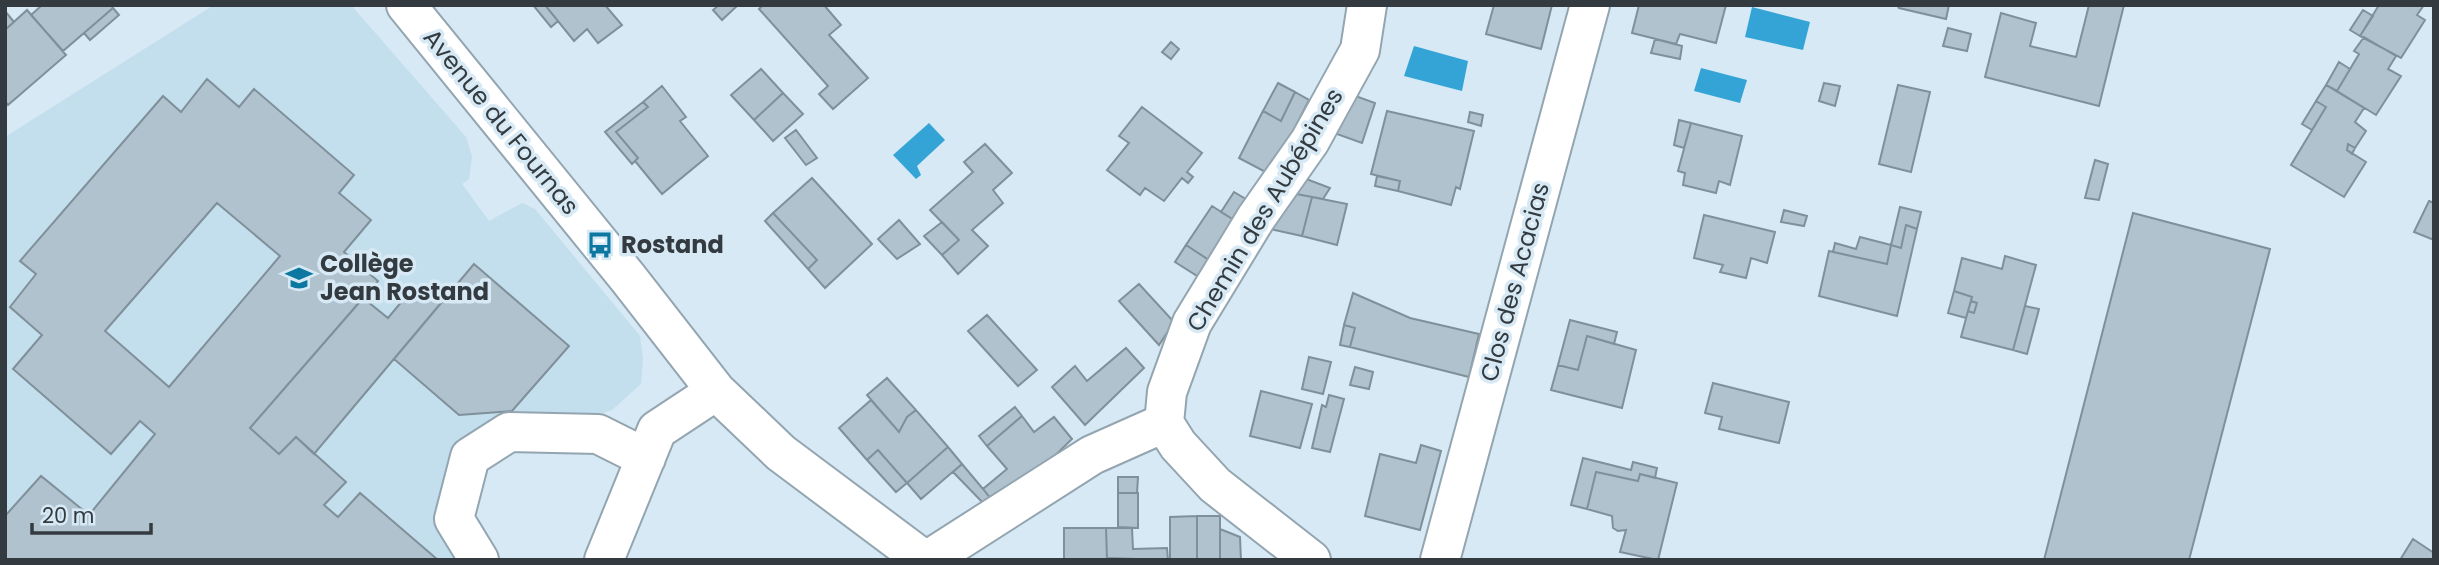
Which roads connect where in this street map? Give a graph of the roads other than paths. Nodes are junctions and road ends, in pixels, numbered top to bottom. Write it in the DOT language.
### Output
graph roads {
  1 [pos="406,5"];
  2 [pos="1367,5"];
  3 [pos="1590,5"];
  4 [pos="716,391"];
  5 [pos="1164,423"];
  6 [pos="646,458"];
  7 [pos="479,560"];
  8 [pos="604,560"];
  9 [pos="926,560"];
  10 [pos="1311,560"];
  11 [pos="1440,560"];
  1 -- 4 [label="street, Avenue du Fournas"];
  2 -- 5 [label="street, Chemin des Aubépines"];
  3 -- 11 [label="street, Clos des Acacias"];
  4 -- 6 [label="street"];
  4 -- 9 [label="street, Avenue du Fournas"];
  5 -- 9 [label="street"];
  5 -- 10 [label="street"];
  6 -- 7 [label="street"];
  6 -- 8 [label="street"];
}
